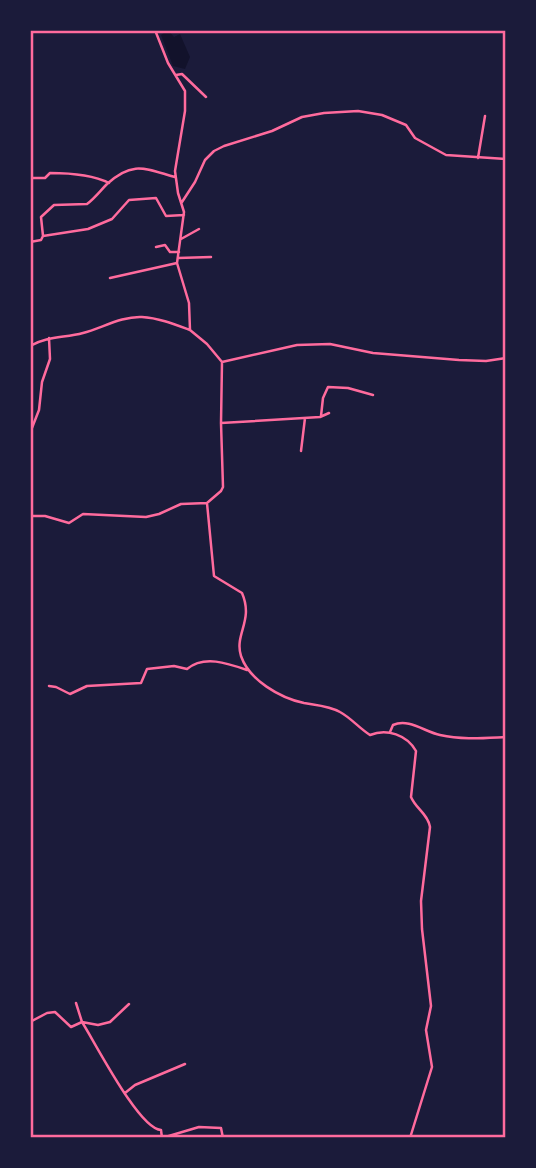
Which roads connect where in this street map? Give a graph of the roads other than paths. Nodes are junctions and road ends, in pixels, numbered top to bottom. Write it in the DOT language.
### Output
graph roads {
  1 [pos="155,30"];
  2 [pos="176,75"];
  3 [pos="206,97"];
  4 [pos="485,117"];
  5 [pos="478,158"];
  6 [pos="506,159"];
  7 [pos="175,177"];
  8 [pos="30,178"];
  9 [pos="108,183"];
  10 [pos="182,202"];
  11 [pos="184,215"];
  12 [pos="199,229"];
  13 [pos="43,236"];
  14 [pos="181,239"];
  15 [pos="30,242"];
  16 [pos="156,247"];
  17 [pos="179,251"];
  18 [pos="211,257"];
  19 [pos="178,258"];
  20 [pos="177,263"];
  21 [pos="110,278"];
  22 [pos="190,330"];
  23 [pos="49,338"];
  24 [pos="30,346"];
  25 [pos="506,358"];
  26 [pos="222,362"];
  27 [pos="373,395"];
  28 [pos="329,413"];
  29 [pos="321,416"];
  30 [pos="305,418"];
  31 [pos="221,422"];
  32 [pos="30,433"];
  33 [pos="301,451"];
  34 [pos="207,503"];
  35 [pos="30,516"];
  36 [pos="247,670"];
  37 [pos="49,686"];
  38 [pos="390,732"];
  39 [pos="506,737"];
  40 [pos="76,1003"];
  41 [pos="129,1004"];
  42 [pos="30,1022"];
  43 [pos="82,1023"];
  44 [pos="185,1064"];
  45 [pos="125,1093"];
  46 [pos="162,1138"];
  47 [pos="223,1138"];
  48 [pos="272,1138"];
  49 [pos="281,1138"];
  50 [pos="410,1138"];
  1 -- 2 [label="street"];
  2 -- 3 [label="street"];
  2 -- 7 [label="street"];
  4 -- 5 [label="street"];
  5 -- 6 [label="street"];
  5 -- 10 [label="street"];
  7 -- 9 [label="street"];
  7 -- 10 [label="street"];
  8 -- 9 [label="street"];
  9 -- 13 [label="street"];
  10 -- 11 [label="street"];
  11 -- 13 [label="street"];
  11 -- 14 [label="street"];
  12 -- 14 [label="street"];
  13 -- 15 [label="street"];
  14 -- 17 [label="street"];
  16 -- 17 [label="street"];
  17 -- 19 [label="street"];
  18 -- 19 [label="street"];
  19 -- 20 [label="street"];
  20 -- 21 [label="street"];
  20 -- 22 [label="street"];
  22 -- 23 [label="street"];
  22 -- 26 [label="street"];
  23 -- 24 [label="street"];
  23 -- 32 [label="street"];
  25 -- 26 [label="street"];
  26 -- 31 [label="street"];
  27 -- 29 [label="street"];
  28 -- 29 [label="street"];
  29 -- 30 [label="street"];
  30 -- 31 [label="street"];
  30 -- 33 [label="street"];
  31 -- 34 [label="street"];
  34 -- 35 [label="street"];
  34 -- 36 [label="street"];
  36 -- 37 [label="street"];
  36 -- 38 [label="street"];
  38 -- 39 [label="street"];
  38 -- 50 [label="street"];
  40 -- 43 [label="street"];
  41 -- 43 [label="street"];
  42 -- 43 [label="street"];
  43 -- 45 [label="street"];
  44 -- 45 [label="street"];
  45 -- 46 [label="street"];
  46 -- 47 [label="street"];
  48 -- 49 [label="street"];
}
